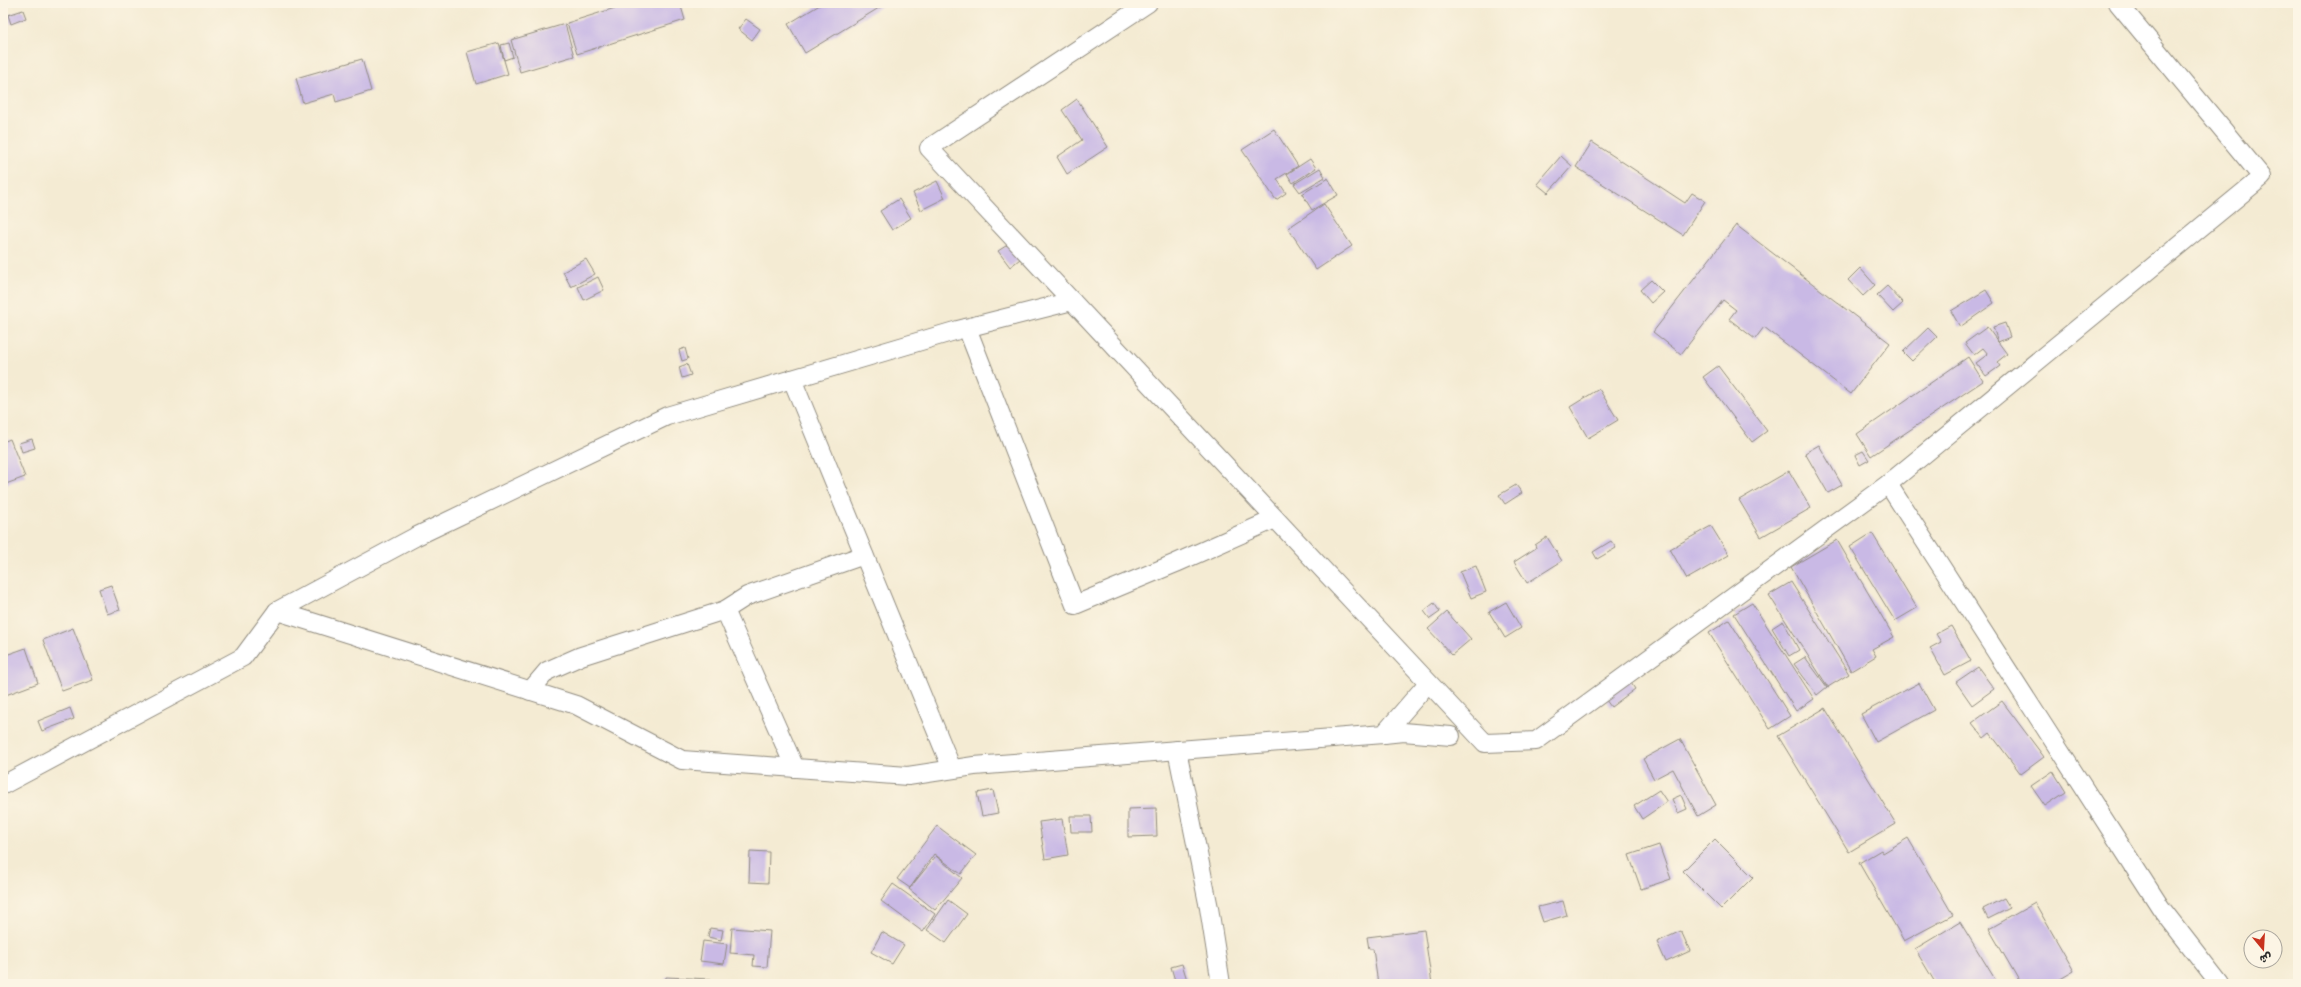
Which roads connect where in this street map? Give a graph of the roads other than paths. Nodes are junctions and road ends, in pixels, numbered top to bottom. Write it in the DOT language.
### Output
graph roads {
  1 [pos="1148,3"];
  2 [pos="2118,3"];
  3 [pos="1072,301"];
  4 [pos="967,328"];
  5 [pos="792,379"];
  6 [pos="1888,484"];
  7 [pos="1275,519"];
  8 [pos="864,555"];
  9 [pos="725,610"];
  10 [pos="277,612"];
  11 [pos="1428,683"];
  12 [pos="530,690"];
  13 [pos="1384,734"];
  14 [pos="1451,736"];
  15 [pos="1177,750"];
  16 [pos="795,768"];
  17 [pos="952,769"];
  18 [pos="3,785"];
  19 [pos="1221,984"];
  20 [pos="2220,984"];
  1 -- 3 [label="street"];
  2 -- 6 [label="street"];
  3 -- 4 [label="street"];
  3 -- 7 [label="street"];
  4 -- 5 [label="street"];
  4 -- 7 [label="street"];
  5 -- 8 [label="street"];
  5 -- 10 [label="street"];
  6 -- 11 [label="street"];
  6 -- 20 [label="street"];
  7 -- 11 [label="street"];
  8 -- 9 [label="street"];
  8 -- 17 [label="street"];
  9 -- 12 [label="street"];
  9 -- 16 [label="street"];
  10 -- 12 [label="street"];
  10 -- 18 [label="street"];
  11 -- 13 [label="street"];
  12 -- 16 [label="street"];
  13 -- 14 [label="street"];
  13 -- 15 [label="street"];
  15 -- 17 [label="street"];
  15 -- 19 [label="street"];
  16 -- 17 [label="street"];
}
